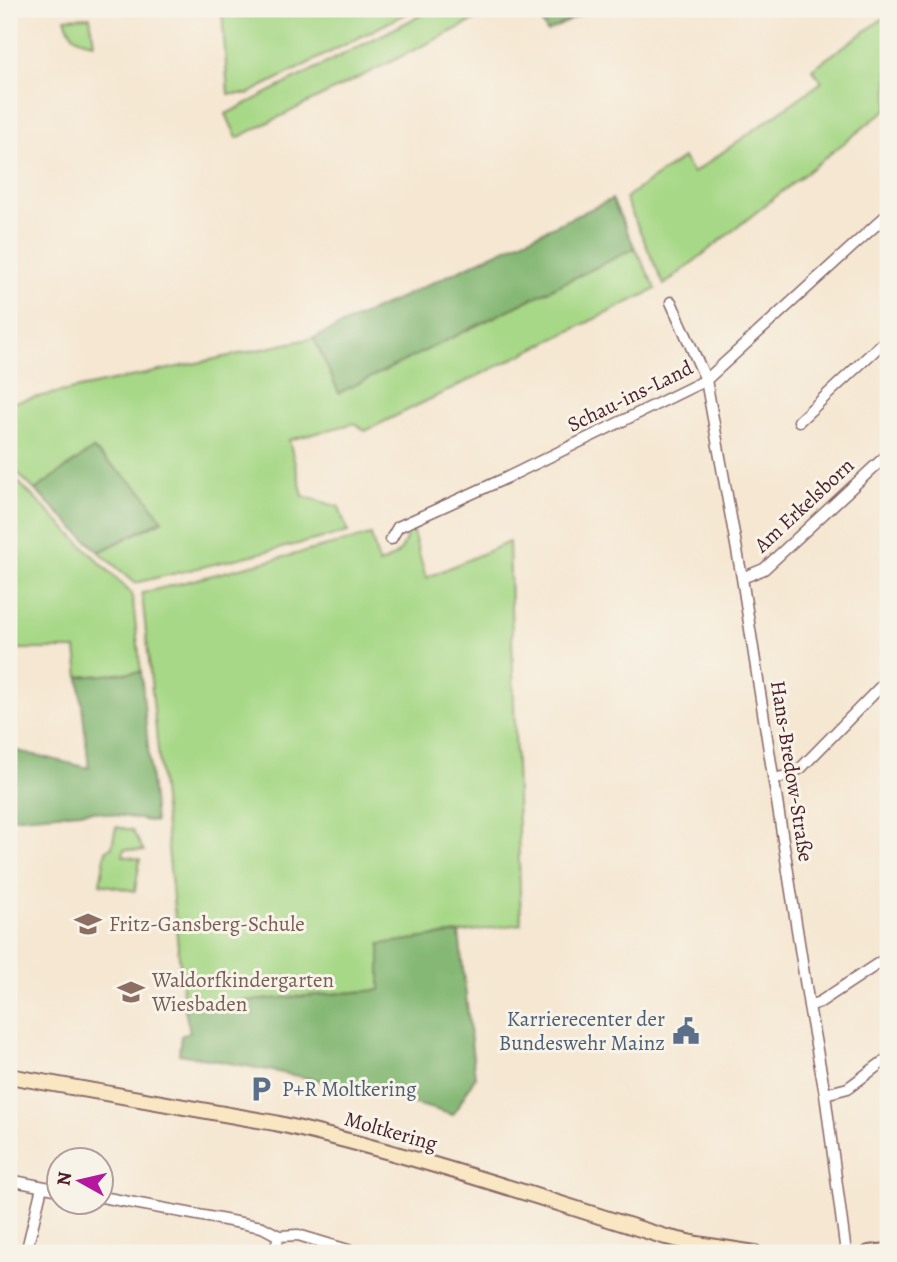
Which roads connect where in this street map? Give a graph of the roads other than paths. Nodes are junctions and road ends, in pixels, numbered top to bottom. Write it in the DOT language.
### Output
graph roads {
  1 [pos="888,214"];
  2 [pos="671,302"];
  3 [pos="888,338"];
  4 [pos="706,380"];
  5 [pos="799,421"];
  6 [pos="888,454"];
  7 [pos="391,539"];
  8 [pos="742,578"];
  9 [pos="888,679"];
  10 [pos="774,779"];
  11 [pos="888,957"];
  12 [pos="809,1006"];
  13 [pos="888,1058"];
  14 [pos="9,1076"];
  15 [pos="825,1094"];
  16 [pos="9,1180"];
  17 [pos="42,1187"];
  18 [pos="46,1188"];
  19 [pos="116,1201"];
  20 [pos="279,1236"];
  21 [pos="888,1251"];
  22 [pos="26,1253"];
  23 [pos="274,1253"];
  24 [pos="358,1253"];
  25 [pos="755,1253"];
  26 [pos="846,1253"];
  27 [pos="869,1253"];
  1 -- 4 [label="street, Schau-ins-Land"];
  2 -- 4 [label="street, Hans-Bredow-Straße"];
  3 -- 5 [label="street"];
  4 -- 7 [label="street, Schau-ins-Land"];
  4 -- 8 [label="street, Hans-Bredow-Straße"];
  6 -- 8 [label="street, Am Erkelsborn"];
  8 -- 10 [label="street, Hans-Bredow-Straße"];
  9 -- 10 [label="street"];
  10 -- 12 [label="street, Hans-Bredow-Straße"];
  11 -- 12 [label="street"];
  12 -- 15 [label="street, Hans-Bredow-Straße"];
  13 -- 15 [label="street"];
  14 -- 25 [label="street, Moltkering"];
  15 -- 26 [label="street, Hans-Bredow-Straße"];
  16 -- 17 [label="street"];
  17 -- 18 [label="street"];
  17 -- 22 [label="street"];
  19 -- 20 [label="street"];
  20 -- 23 [label="street"];
  20 -- 24 [label="street"];
  21 -- 27 [label="street"];
}
